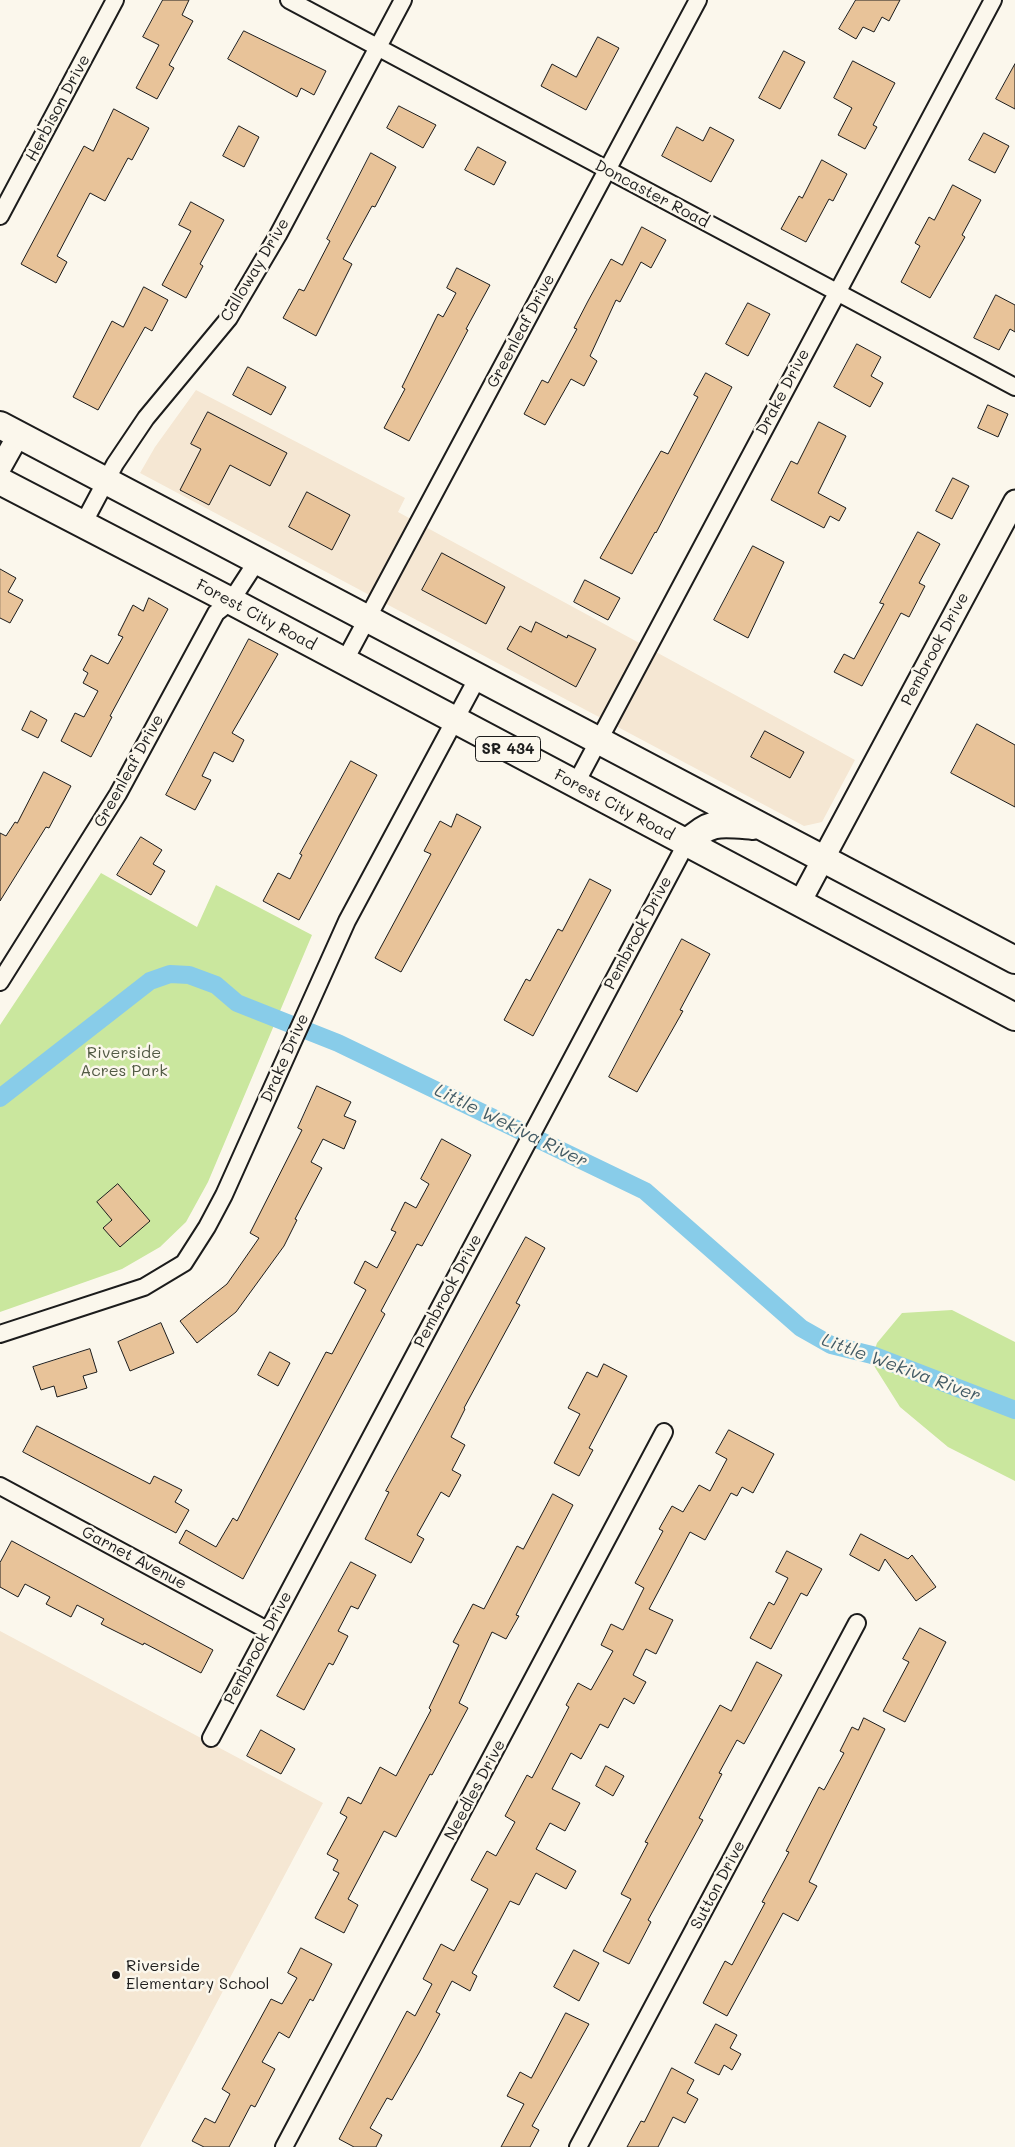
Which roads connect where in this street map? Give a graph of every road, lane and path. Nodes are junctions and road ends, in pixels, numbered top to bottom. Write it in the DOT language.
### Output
graph roads {
  1 [pos="115,0"];
  2 [pos="289,0"];
  3 [pos="403,0"];
  4 [pos="698,0"];
  5 [pos="993,0"];
  6 [pos="378,48"];
  7 [pos="606,169"];
  8 [pos="0,216"];
  9 [pos="836,292"];
  10 [pos="1015,388"];
  11 [pos="10,430"];
  12 [pos="0,468"];
  13 [pos="107,480"];
  14 [pos="0,481"];
  15 [pos="1015,501"];
  16 [pos="83,524"];
  17 [pos="257,561"];
  18 [pos="231,601"];
  19 [pos="367,618"];
  20 [pos="344,662"];
  21 [pos="478,677"];
  22 [pos="454,721"];
  23 [pos="599,741"];
  24 [pos="575,785"];
  25 [pos="761,826"];
  26 [pos="686,844"];
  27 [pos="822,859"];
  28 [pos="799,904"];
  29 [pos="1015,960"];
  30 [pos="0,982"];
  31 [pos="1015,1017"];
  32 [pos="0,1334"];
  33 [pos="664,1432"];
  34 [pos="0,1486"];
  35 [pos="858,1623"];
  36 [pos="267,1630"];
  37 [pos="210,1738"];
  38 [pos="284,2147"];
  39 [pos="578,2147"];
  1 -- 8 [label="street, Herbison Drive"];
  2 -- 6 [label="street, Doncaster Road"];
  3 -- 6 [label="street, Calloway Drive"];
  4 -- 7 [label="street, Greenleaf Drive"];
  5 -- 9 [label="street, Drake Drive"];
  6 -- 7 [label="street, Doncaster Road"];
  6 -- 13 [label="street, Calloway Drive"];
  7 -- 9 [label="street, Doncaster Road"];
  7 -- 19 [label="street, Greenleaf Drive"];
  9 -- 10 [label="street, Doncaster Road"];
  9 -- 23 [label="street, Drake Drive"];
  11 -- 12 [label="street"];
  11 -- 13 [label="main road, SR 434"];
  13 -- 16 [label="street, Calloway Drive"];
  13 -- 17 [label="main road, SR 434"];
  14 -- 16 [label="main road, Forest City Road / SR 434"];
  15 -- 27 [label="street, Pembrook Drive"];
  16 -- 18 [label="main road, Forest City Road / SR 434"];
  17 -- 18 [label="street, Greenleaf Drive"];
  17 -- 19 [label="main road, SR 434"];
  18 -- 20 [label="main road, Forest City Road / SR 434"];
  18 -- 30 [label="street, Greenleaf Drive"];
  19 -- 20 [label="street, Greenleaf Drive"];
  19 -- 21 [label="main road, SR 434"];
  20 -- 22 [label="main road, Forest City Road / SR 434"];
  21 -- 22 [label="street, Drake Drive"];
  21 -- 23 [label="main road, SR 434"];
  22 -- 24 [label="main road, Forest City Road / SR 434"];
  22 -- 32 [label="street, Drake Drive"];
  23 -- 24 [label="street, Drake Drive"];
  23 -- 25 [label="main road, SR 434"];
  24 -- 26 [label="main road, Forest City Road / SR 434"];
  25 -- 26 [label="main road"];
  25 -- 27 [label="main road, SR 434"];
  26 -- 28 [label="main road, Forest City Road / SR 434"];
  26 -- 36 [label="street, Pembrook Drive"];
  27 -- 28 [label="street, Pembrook Drive"];
  27 -- 29 [label="main road, SR 434"];
  28 -- 31 [label="main road, Forest City Road / SR 434"];
  33 -- 38 [label="street, Needles Drive"];
  34 -- 36 [label="street, Garnet Avenue"];
  35 -- 39 [label="street, Sutton Drive"];
  36 -- 37 [label="street, Pembrook Drive"];
}
